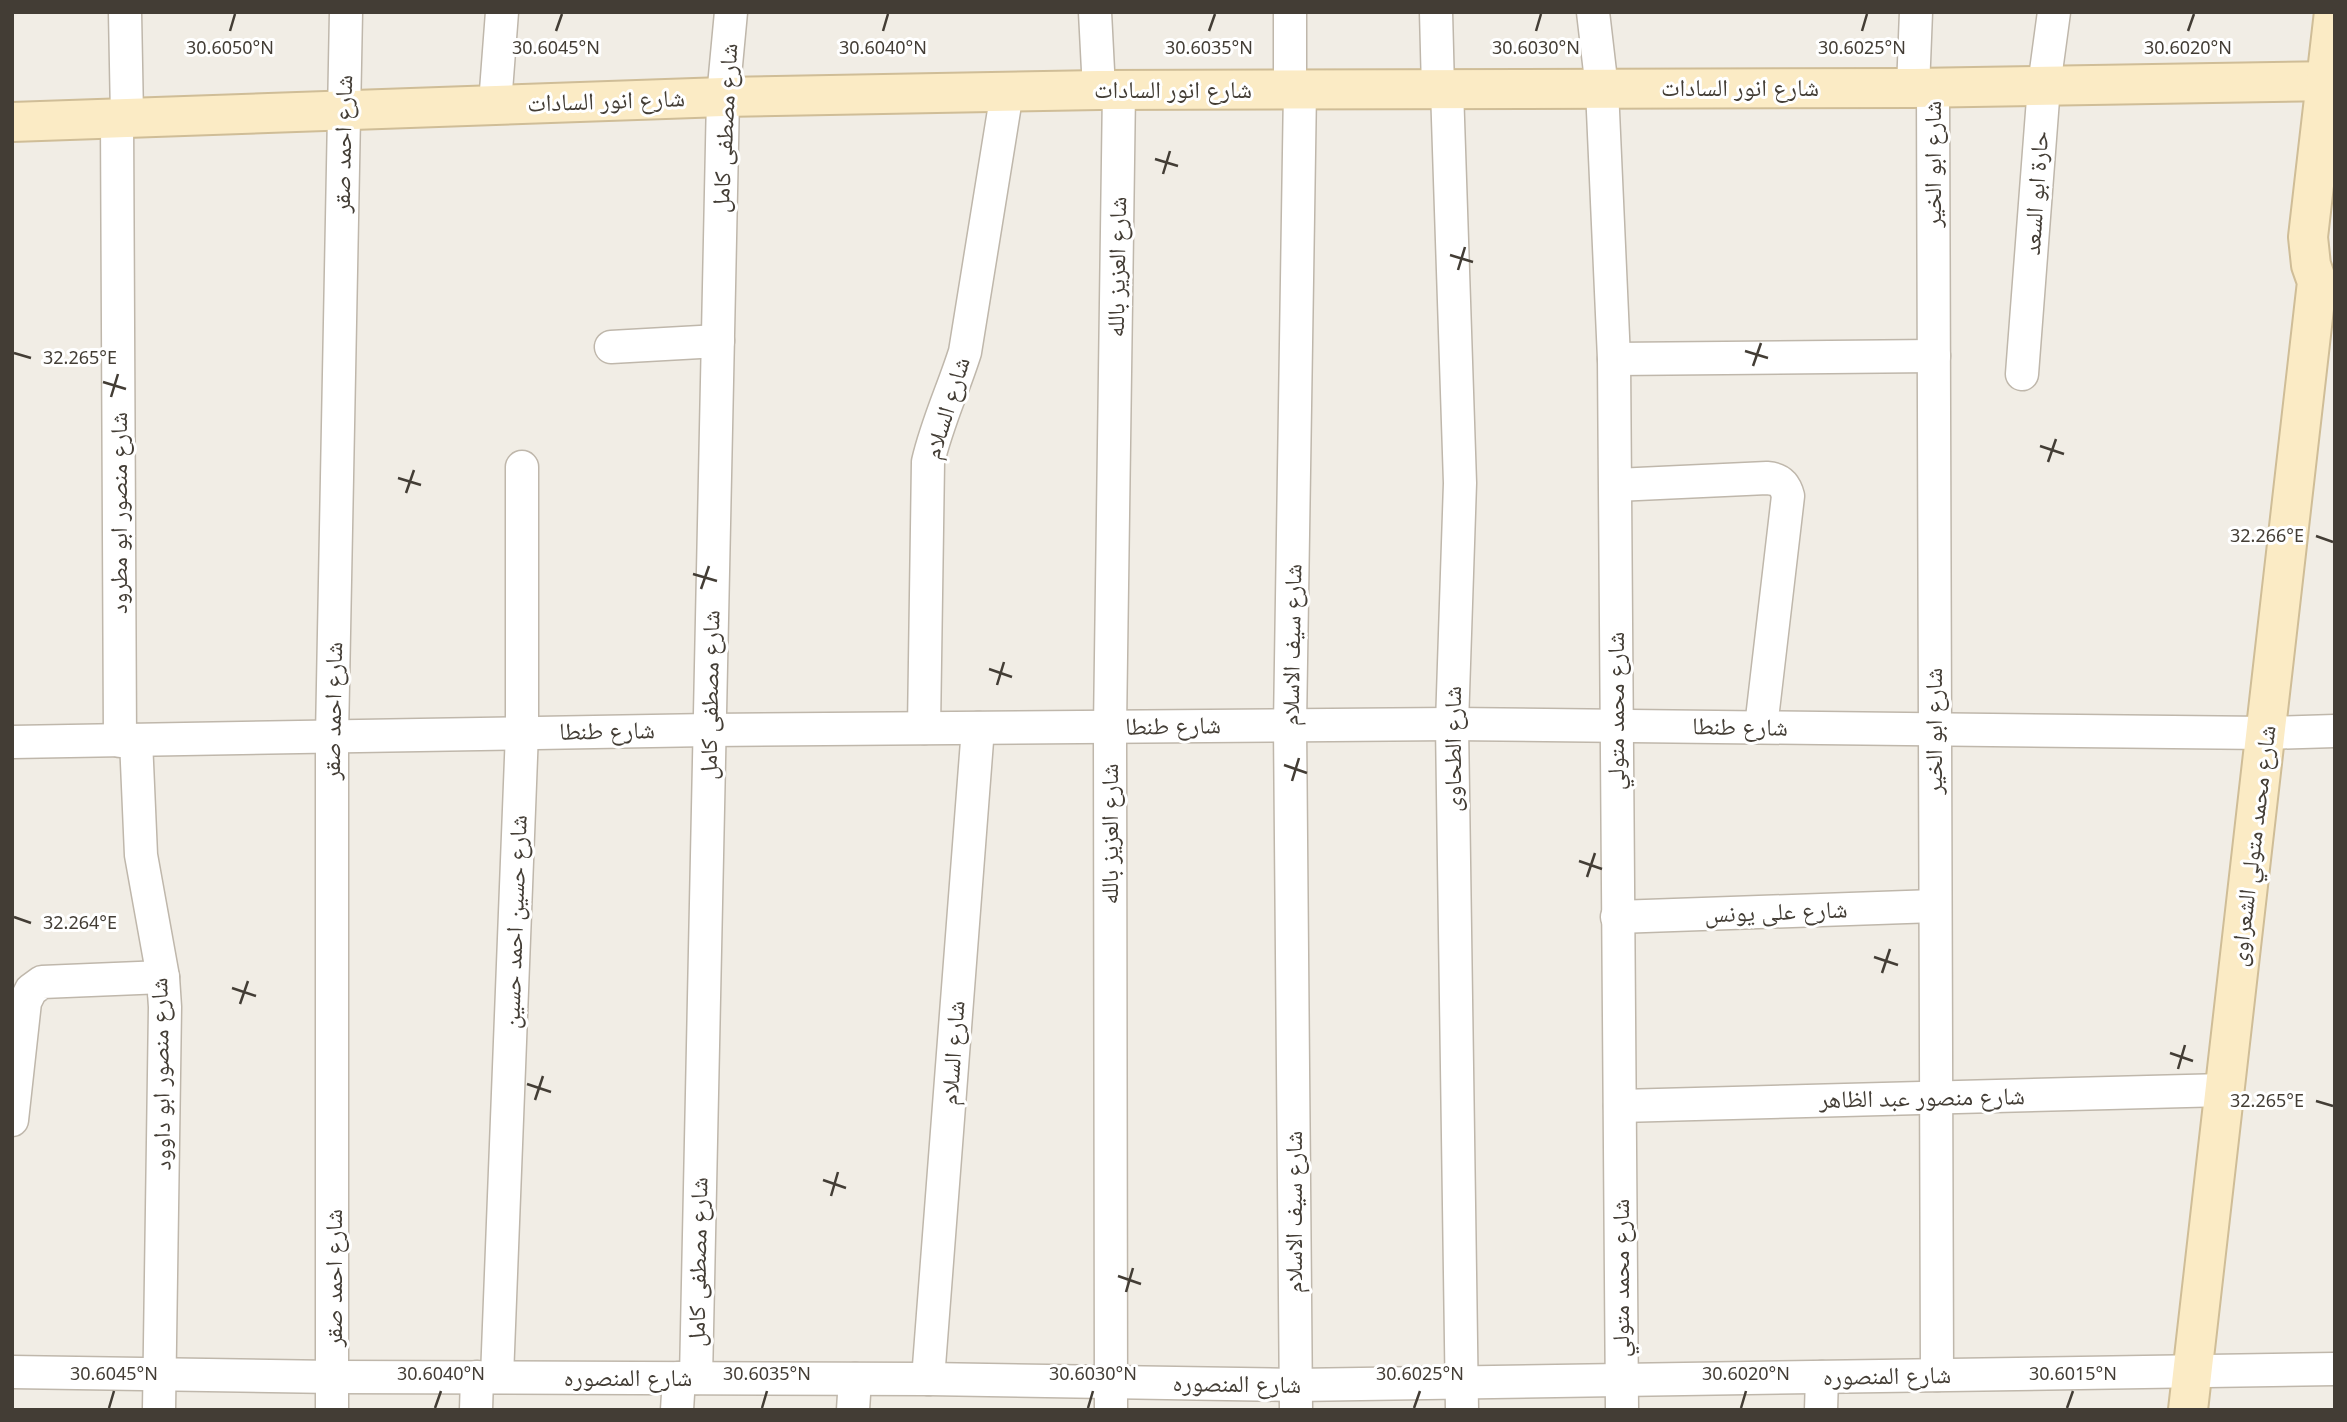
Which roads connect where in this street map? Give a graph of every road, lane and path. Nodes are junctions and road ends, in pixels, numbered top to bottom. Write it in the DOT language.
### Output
graph roads {
  1 [pos="125,12"];
  2 [pos="346,12"];
  3 [pos="502,12"];
  4 [pos="732,12"];
  5 [pos="1095,12"];
  6 [pos="1290,12"];
  7 [pos="1436,12"];
  8 [pos="1593,12"];
  9 [pos="1916,12"];
  10 [pos="2054,12"];
  11 [pos="2334,12"];
  12 [pos="2330,81"];
  13 [pos="2044,86"];
  14 [pos="1923,88"];
  15 [pos="1442,89"];
  16 [pos="1602,89"];
  17 [pos="1109,90"];
  18 [pos="1295,90"];
  19 [pos="1007,92"];
  20 [pos="723,97"];
  21 [pos="495,104"];
  22 [pos="343,109"];
  23 [pos="122,118"];
  24 [pos="12,122"];
  25 [pos="2326,272"];
  26 [pos="718,341"];
  27 [pos="611,347"];
  28 [pos="1934,356"];
  29 [pos="1614,359"];
  30 [pos="2022,374"];
  31 [pos="522,467"];
  32 [pos="1616,485"];
  33 [pos="1452,724"];
  34 [pos="1290,725"];
  35 [pos="1615,726"];
  36 [pos="978,727"];
  37 [pos="1110,727"];
  38 [pos="1761,727"];
  39 [pos="924,728"];
  40 [pos="1934,729"];
  41 [pos="709,730"];
  42 [pos="2335,731"];
  43 [pos="522,732"];
  44 [pos="2266,733"];
  45 [pos="332,736"];
  46 [pos="128,740"];
  47 [pos="12,742"];
  48 [pos="1935,906"];
  49 [pos="1617,917"];
  50 [pos="163,977"];
  51 [pos="2225,1090"];
  52 [pos="1936,1098"];
  53 [pos="1620,1106"];
  54 [pos="12,1121"];
  55 [pos="2335,1369"];
  56 [pos="2193,1371"];
  57 [pos="12,1372"];
  58 [pos="160,1374"];
  59 [pos="1937,1375"];
  60 [pos="334,1377"];
  61 [pos="487,1377"];
  62 [pos="1822,1377"];
  63 [pos="687,1378"];
  64 [pos="928,1379"];
  65 [pos="854,1394"];
  66 [pos="1622,1395"];
  67 [pos="1111,1396"];
  68 [pos="1461,1396"];
  69 [pos="1295,1397"];
  70 [pos="159,1410"];
  71 [pos="332,1410"];
  72 [pos="476,1410"];
  73 [pos="677,1410"];
  74 [pos="1821,1410"];
  75 [pos="2188,1410"];
  1 -- 23 [label="street, شارع منصور ابو مطرود"];
  2 -- 22 [label="street, شارع احمد صقر"];
  3 -- 21 [label="street"];
  4 -- 20 [label="street, شارع مصطفى كامل"];
  5 -- 17 [label="street"];
  6 -- 18 [label="street, شارع سيف الاسلام"];
  7 -- 15 [label="street, شارع الطحاوى"];
  8 -- 16 [label="street, شارع محمد متولي"];
  9 -- 14 [label="street, شارع ابو الخير"];
  10 -- 13 [label="street, حارة ابو السعد"];
  11 -- 12 [label="street, شارع محمد متولي الشعراوى"];
  12 -- 13 [label="street, شارع انور السادات"];
  12 -- 25 [label="street, شارع محمد متولي الشعراوى"];
  13 -- 14 [label="street, شارع انور السادات"];
  13 -- 30 [label="street, حارة ابو السعد"];
  14 -- 16 [label="street, شارع انور السادات"];
  14 -- 28 [label="street, شارع ابو الخير"];
  15 -- 16 [label="street, شارع انور السادات"];
  15 -- 18 [label="street, شارع انور السادات"];
  15 -- 33 [label="street, شارع الطحاوى"];
  16 -- 29 [label="street, شارع محمد متولي"];
  17 -- 18 [label="street, شارع انور السادات"];
  17 -- 19 [label="street, شارع انور السادات"];
  17 -- 37 [label="street, شارع العزيز بالله"];
  18 -- 34 [label="street, شارع سيف الاسلام"];
  19 -- 20 [label="street, شارع انور السادات"];
  19 -- 39 [label="street, شارع السلام"];
  20 -- 21 [label="street, شارع انور السادات"];
  20 -- 26 [label="street, شارع مصطفى كامل"];
  21 -- 22 [label="street, شارع انور السادات"];
  22 -- 23 [label="street, شارع انور السادات"];
  22 -- 45 [label="street, شارع احمد صقر"];
  23 -- 24 [label="street, شارع انور السادات"];
  23 -- 46 [label="street, شارع منصور ابو مطرود"];
  25 -- 44 [label="street, شارع محمد متولي الشعراوى"];
  26 -- 27 [label="street"];
  26 -- 41 [label="street, شارع مصطفى كامل"];
  28 -- 29 [label="street"];
  28 -- 40 [label="street, شارع ابو الخير"];
  29 -- 32 [label="street, شارع محمد متولي"];
  31 -- 43 [label="street, شارع حسين احمد حسين"];
  32 -- 35 [label="street, شارع محمد متولي"];
  32 -- 38 [label="street"];
  33 -- 34 [label="street, شارع طنطا"];
  33 -- 35 [label="street, شارع طنطا"];
  33 -- 68 [label="street, شارع الطحاوى"];
  34 -- 37 [label="street, شارع طنطا"];
  34 -- 69 [label="street, شارع سيف الاسلام"];
  35 -- 38 [label="street, شارع طنطا"];
  35 -- 49 [label="street, شارع محمد متولي"];
  36 -- 37 [label="street, شارع طنطا"];
  36 -- 39 [label="street, شارع طنطا"];
  36 -- 64 [label="street, شارع السلام"];
  37 -- 67 [label="street, شارع العزيز بالله"];
  38 -- 40 [label="street, شارع طنطا"];
  39 -- 41 [label="street, شارع طنطا"];
  40 -- 44 [label="street, شارع طنطا"];
  40 -- 48 [label="street, شارع ابو الخير"];
  41 -- 43 [label="street, شارع طنطا"];
  41 -- 63 [label="street, شارع مصطفى كامل"];
  42 -- 44 [label="street, شارع طنطا"];
  43 -- 45 [label="street, شارع طنطا"];
  43 -- 61 [label="street, شارع حسين احمد حسين"];
  44 -- 51 [label="street, شارع محمد متولي الشعراوى"];
  45 -- 46 [label="street, شارع طنطا"];
  45 -- 60 [label="street, شارع احمد صقر"];
  46 -- 47 [label="street, شارع طنطا"];
  46 -- 50 [label="street, شارع منصور ابو داوود"];
  48 -- 49 [label="street, شارع على يونس"];
  48 -- 52 [label="street, شارع ابو الخير"];
  49 -- 53 [label="street, شارع محمد متولي"];
  50 -- 54 [label="street"];
  50 -- 58 [label="street, شارع منصور ابو داوود"];
  51 -- 52 [label="street, شارع منصور عبد الظاهر"];
  51 -- 56 [label="street, شارع محمد متولي الشعراوى"];
  52 -- 53 [label="street, شارع منصور عبد الظاهر"];
  52 -- 59 [label="street, شارع ابو الخير"];
  53 -- 66 [label="street, شارع محمد متولي"];
  55 -- 56 [label="street, شارع المنصوره"];
  56 -- 59 [label="street, شارع المنصوره"];
  56 -- 75 [label="street, شارع محمد متولي الشعراوى"];
  57 -- 58 [label="street, شارع المنصوره"];
  58 -- 60 [label="street, شارع المنصوره"];
  58 -- 70 [label="street, شارع منصور ابو داوود"];
  59 -- 62 [label="street, شارع المنصوره"];
  60 -- 61 [label="street, شارع المنصوره"];
  60 -- 71 [label="street, شارع احمد صقر"];
  61 -- 63 [label="street, شارع المنصوره"];
  61 -- 72 [label="street, شارع حسين احمد حسين"];
  62 -- 66 [label="street, شارع المنصوره"];
  62 -- 74 [label="street"];
  63 -- 65 [label="street, شارع المنصوره"];
  63 -- 73 [label="street, شارع مصطفى كامل"];
  64 -- 65 [label="street, شارع المنصوره"];
  64 -- 67 [label="street, شارع المنصوره"];
  66 -- 68 [label="street, شارع المنصوره"];
  67 -- 69 [label="street, شارع المنصوره"];
  68 -- 69 [label="street, شارع المنصوره"];
}
